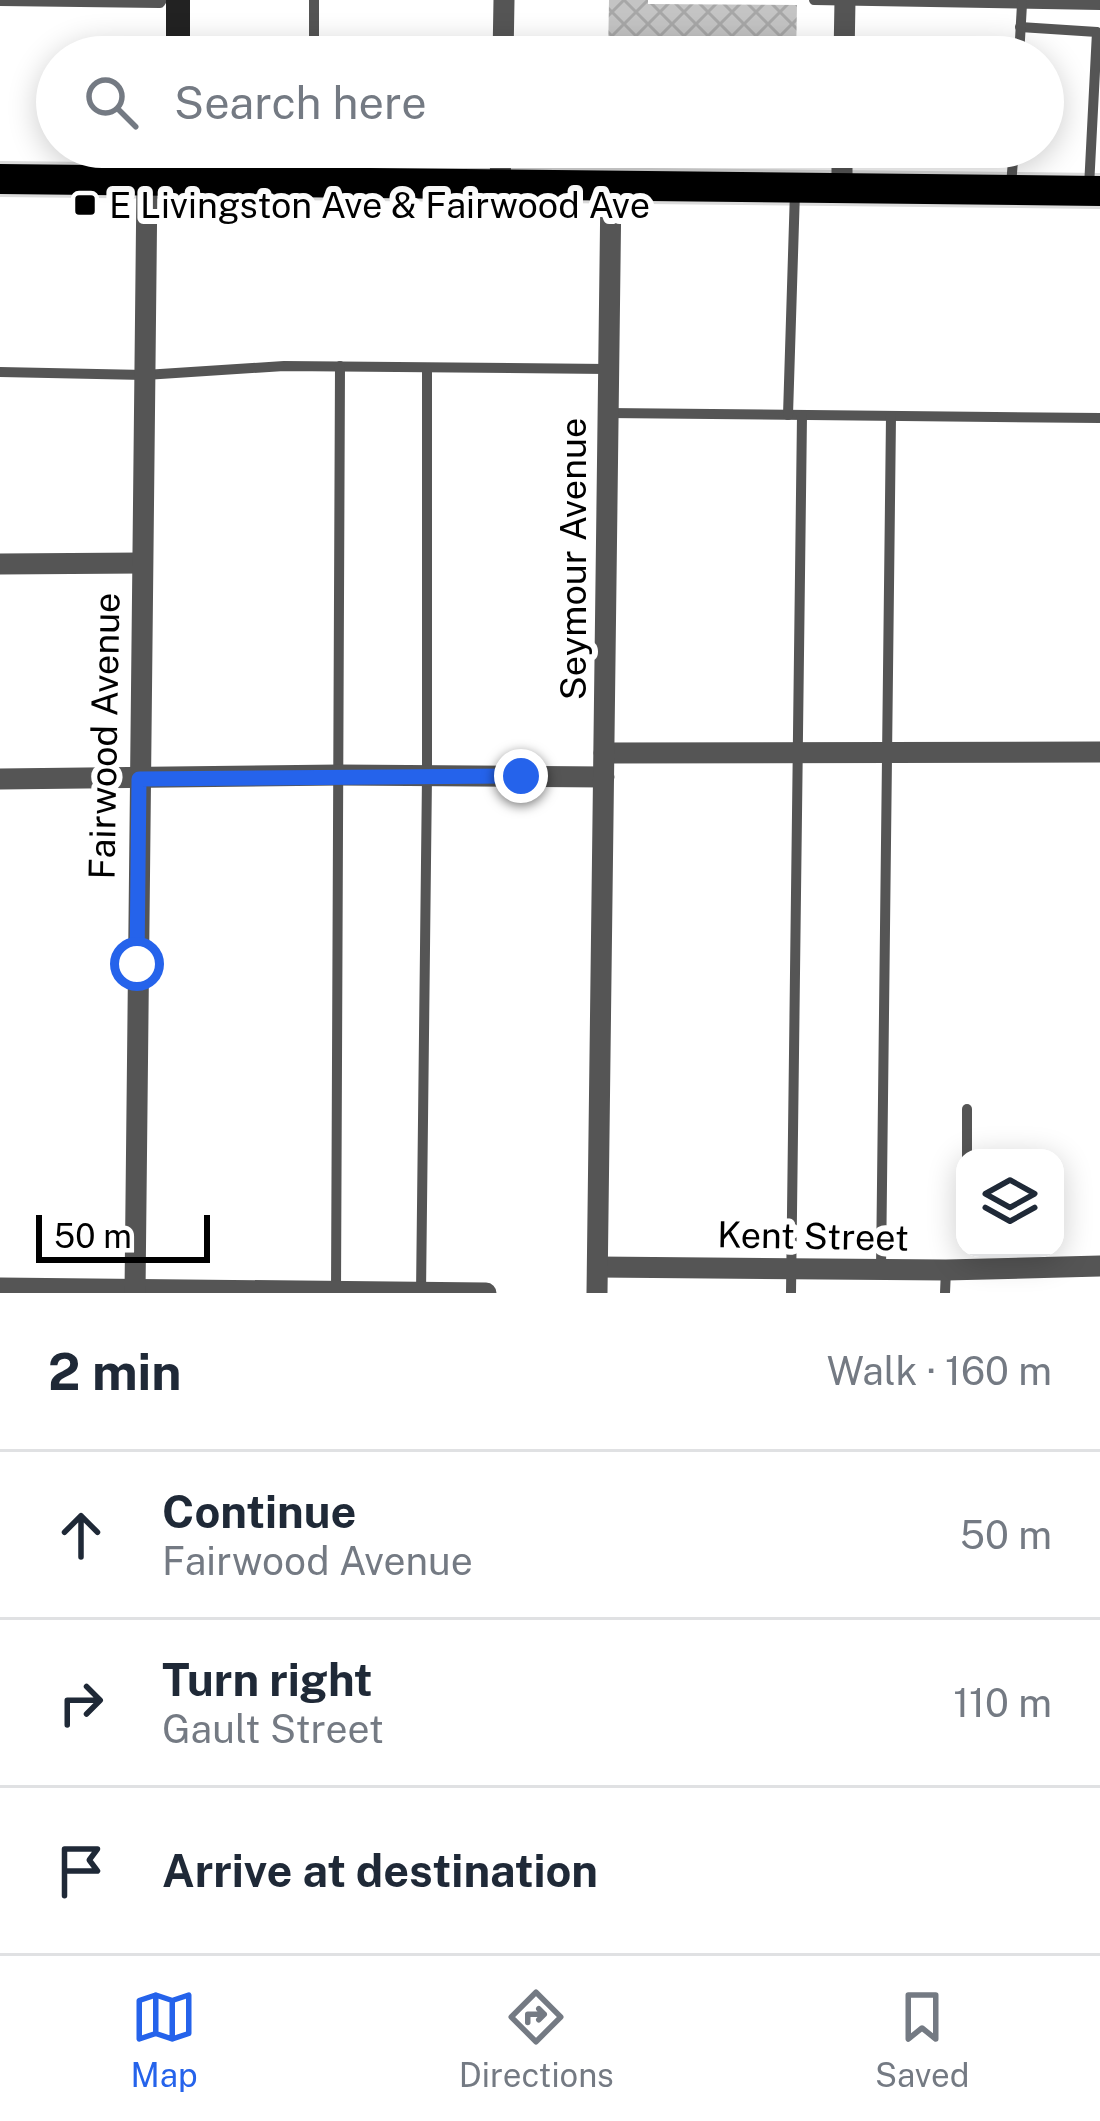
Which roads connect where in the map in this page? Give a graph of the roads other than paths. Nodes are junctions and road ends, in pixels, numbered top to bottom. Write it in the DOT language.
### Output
graph roads {
  1 [pos="162,0"];
  2 [pos="178,0"];
  3 [pos="314,0"];
  4 [pos="505,0"];
  5 [pos="814,0"];
  6 [pos="0,1"];
  7 [pos="844,1"];
  8 [pos="1003,2"];
  9 [pos="1022,4"];
  10 [pos="1100,5"];
  11 [pos="1020,27"];
  12 [pos="1097,32"];
  13 [pos="178,36"];
  14 [pos="314,36"];
  15 [pos="503,36"];
  16 [pos="844,36"];
  17 [pos="1020,36"];
  18 [pos="168,168"];
  19 [pos="314,168"];
  20 [pos="500,168"];
  21 [pos="842,168"];
  22 [pos="1012,168"];
  23 [pos="0,179"];
  24 [pos="162,181"];
  25 [pos="314,183"];
  26 [pos="500,185"];
  27 [pos="611,186"];
  28 [pos="795,188"];
  29 [pos="842,189"];
  30 [pos="1010,190"];
  31 [pos="1094,191"];
  32 [pos="340,366"];
  33 [pos="427,368"];
  34 [pos="608,369"];
  35 [pos="0,372"];
  36 [pos="145,375"];
  37 [pos="607,413"];
  38 [pos="795,415"];
  39 [pos="890,416"];
  40 [pos="1100,418"];
  41 [pos="142,563"];
  42 [pos="0,564"];
  43 [pos="889,752"];
  44 [pos="1100,752"];
  45 [pos="604,753"];
  46 [pos="796,753"];
  47 [pos="340,775"];
  48 [pos="427,776"];
  49 [pos="604,777"];
  50 [pos="0,779"];
  51 [pos="139,779"];
  52 [pos="967,1109"];
  53 [pos="967,1149"];
  54 [pos="1100,1266"];
  55 [pos="598,1267"];
  56 [pos="791,1269"];
  57 [pos="881,1270"];
  58 [pos="956,1270"];
  59 [pos="0,1288"];
  60 [pos="135,1291"];
  61 [pos="336,1292"];
  62 [pos="421,1293"];
  63 [pos="486,1293"];
  64 [pos="598,1293"];
  65 [pos="790,1293"];
  1 -- 6 [label="lane"];
  2 -- 13 [label="street"];
  3 -- 14 [label="lane"];
  4 -- 15 [label="street"];
  5 -- 7 [label="lane"];
  7 -- 8 [label="lane"];
  7 -- 16 [label="street"];
  8 -- 9 [label="lane"];
  9 -- 10 [label="lane"];
  9 -- 11 [label="lane"];
  10 -- 12 [label="lane"];
  11 -- 12 [label="lane"];
  11 -- 17 [label="lane"];
  12 -- 31 [label="lane"];
  18 -- 24 [label="street, Fairwood Avenue"];
  19 -- 25 [label="lane"];
  20 -- 26 [label="street"];
  21 -- 29 [label="street"];
  22 -- 30 [label="lane"];
  23 -- 24 [label="main road"];
  24 -- 25 [label="main road"];
  24 -- 36 [label="street, Fairwood Avenue"];
  25 -- 26 [label="main road"];
  26 -- 27 [label="main road"];
  27 -- 28 [label="main road"];
  27 -- 34 [label="street, Seymour Avenue"];
  28 -- 29 [label="main road"];
  28 -- 38 [label="lane"];
  29 -- 30 [label="main road"];
  30 -- 31 [label="main road"];
  32 -- 33 [label="lane"];
  32 -- 36 [label="lane"];
  32 -- 47 [label="lane"];
  33 -- 34 [label="lane"];
  33 -- 48 [label="lane"];
  34 -- 37 [label="street, Seymour Avenue"];
  35 -- 36 [label="lane"];
  36 -- 41 [label="street, Fairwood Avenue"];
  37 -- 38 [label="lane"];
  37 -- 45 [label="street, Seymour Avenue"];
  38 -- 39 [label="lane"];
  38 -- 46 [label="lane"];
  39 -- 40 [label="lane"];
  39 -- 43 [label="lane"];
  41 -- 42 [label="street"];
  41 -- 51 [label="street, Fairwood Avenue"];
  43 -- 44 [label="street"];
  43 -- 46 [label="street"];
  43 -- 57 [label="lane"];
  45 -- 46 [label="street"];
  45 -- 49 [label="street, Seymour Avenue"];
  46 -- 56 [label="lane"];
  47 -- 48 [label="street"];
  47 -- 51 [label="street"];
  47 -- 61 [label="lane"];
  48 -- 49 [label="street"];
  48 -- 62 [label="lane"];
  49 -- 55 [label="street, Seymour Avenue"];
  50 -- 51 [label="street"];
  51 -- 60 [label="street, Fairwood Avenue"];
  52 -- 53 [label="lane"];
  54 -- 58 [label="street, Kent Street"];
  55 -- 56 [label="street, Kent Street"];
  55 -- 64 [label="street, Seymour Avenue"];
  56 -- 57 [label="street, Kent Street"];
  56 -- 65 [label="lane"];
  57 -- 58 [label="street, Kent Street"];
  59 -- 60 [label="street"];
  60 -- 61 [label="street"];
  61 -- 62 [label="street"];
  62 -- 63 [label="street"];
}
